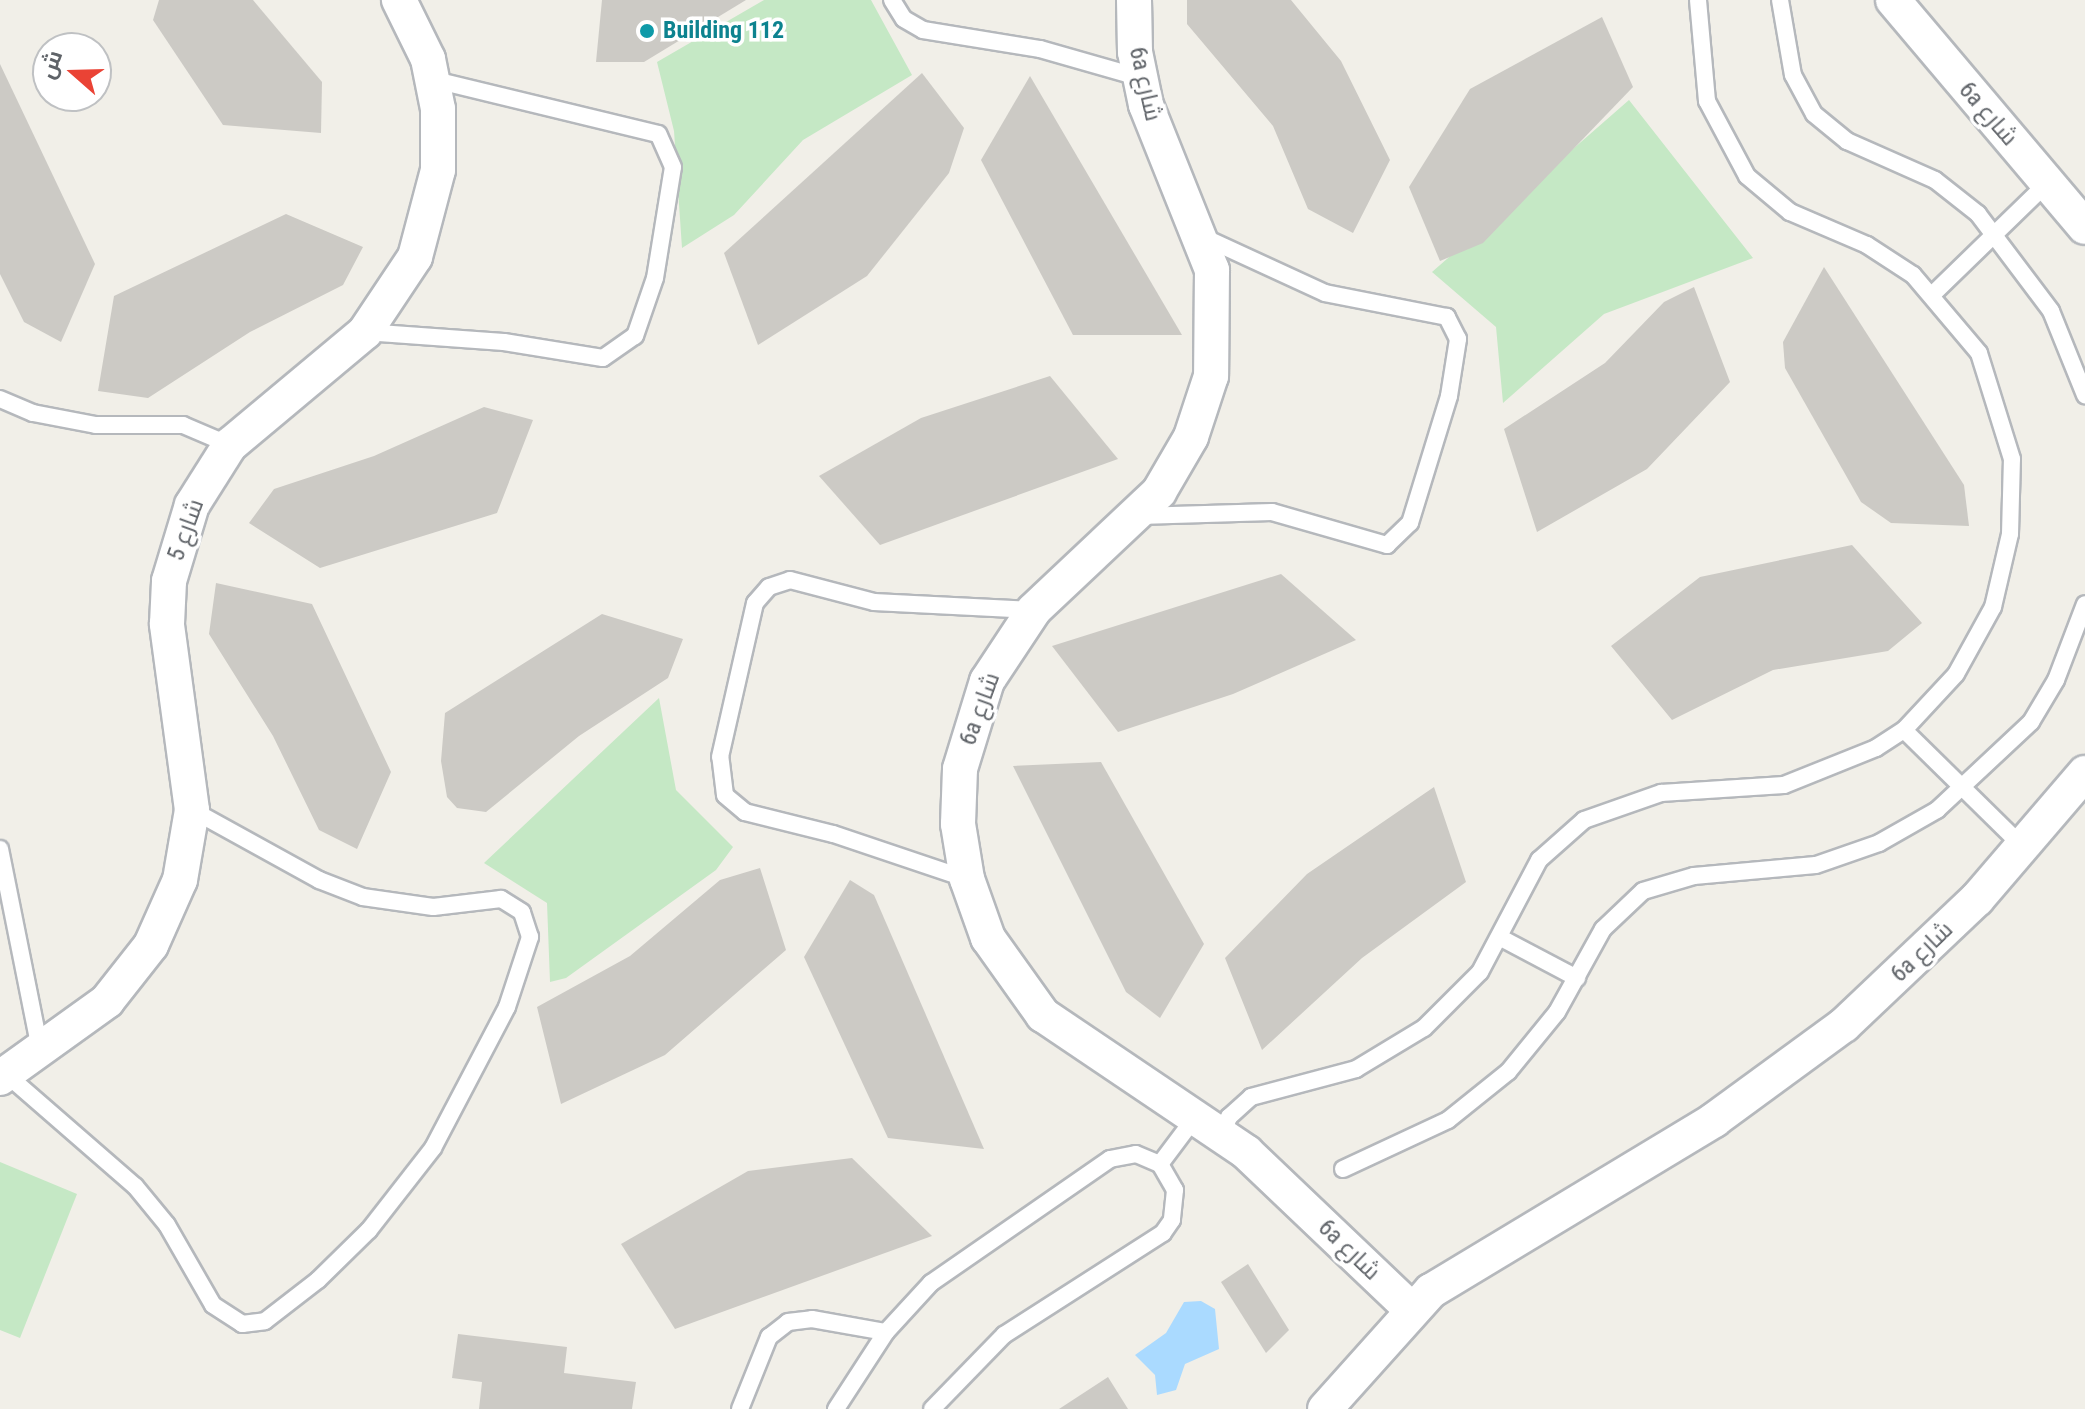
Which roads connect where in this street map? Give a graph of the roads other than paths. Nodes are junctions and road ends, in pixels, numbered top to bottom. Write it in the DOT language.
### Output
graph roads {
  1 [pos="399,0"];
  2 [pos="892,0"];
  3 [pos="1134,0"];
  4 [pos="1698,0"];
  5 [pos="1780,0"];
  6 [pos="1893,0"];
  7 [pos="1138,77"];
  8 [pos="434,80"];
  9 [pos="2048,182"];
  10 [pos="2085,227"];
  11 [pos="1995,234"];
  12 [pos="1203,237"];
  13 [pos="1934,293"];
  14 [pos="365,332"];
  15 [pos="2085,395"];
  16 [pos="0,399"];
  17 [pos="230,445"];
  18 [pos="1139,516"];
  19 [pos="2085,604"];
  20 [pos="1034,610"];
  21 [pos="1904,730"];
  22 [pos="2085,773"];
  23 [pos="1964,789"];
  24 [pos="192,810"];
  25 [pos="2024,848"];
  26 [pos="0,849"];
  27 [pos="967,879"];
  28 [pos="1501,938"];
  29 [pos="1577,978"];
  30 [pos="40,1051"];
  31 [pos="3,1076"];
  32 [pos="1209,1125"];
  33 [pos="1160,1164"];
  34 [pos="1343,1169"];
  35 [pos="1411,1309"];
  36 [pos="886,1332"];
  37 [pos="740,1409"];
  38 [pos="836,1409"];
  39 [pos="932,1409"];
  40 [pos="1325,1409"];
  1 -- 8 [label="street, شارع 5"];
  2 -- 7 [label="lane"];
  3 -- 7 [label="street, 6a شارع"];
  4 -- 13 [label="lane"];
  5 -- 11 [label="lane"];
  6 -- 9 [label="street, 6a شارع"];
  7 -- 12 [label="street, 6a شارع"];
  8 -- 14 [label="street, شارع 5"];
  8 -- 14 [label="lane"];
  9 -- 10 [label="street, 6a شارع"];
  9 -- 11 [label="lane"];
  11 -- 13 [label="lane"];
  11 -- 15 [label="lane"];
  12 -- 18 [label="street, 6a شارع"];
  12 -- 18 [label="lane"];
  13 -- 21 [label="lane"];
  14 -- 17 [label="street, شارع 5"];
  16 -- 17 [label="lane"];
  17 -- 24 [label="street, شارع 5"];
  18 -- 20 [label="street, 6a شارع"];
  19 -- 23 [label="lane"];
  20 -- 27 [label="street, 6a شارع"];
  20 -- 27 [label="lane"];
  21 -- 23 [label="lane"];
  21 -- 28 [label="lane"];
  22 -- 25 [label="street, 6a شارع"];
  23 -- 25 [label="lane"];
  23 -- 29 [label="lane"];
  24 -- 30 [label="street, شارع 5"];
  24 -- 31 [label="lane"];
  25 -- 35 [label="street, 6a شارع"];
  26 -- 30 [label="lane"];
  27 -- 32 [label="street, 6a شارع"];
  28 -- 29 [label="lane"];
  28 -- 32 [label="lane"];
  29 -- 34 [label="lane"];
  30 -- 31 [label="street, شارع 5"];
  32 -- 33 [label="lane"];
  32 -- 35 [label="street, 6a شارع"];
  33 -- 36 [label="lane"];
  33 -- 39 [label="lane"];
  35 -- 40 [label="street, 6a شارع"];
  36 -- 37 [label="lane"];
  36 -- 38 [label="lane"];
}
